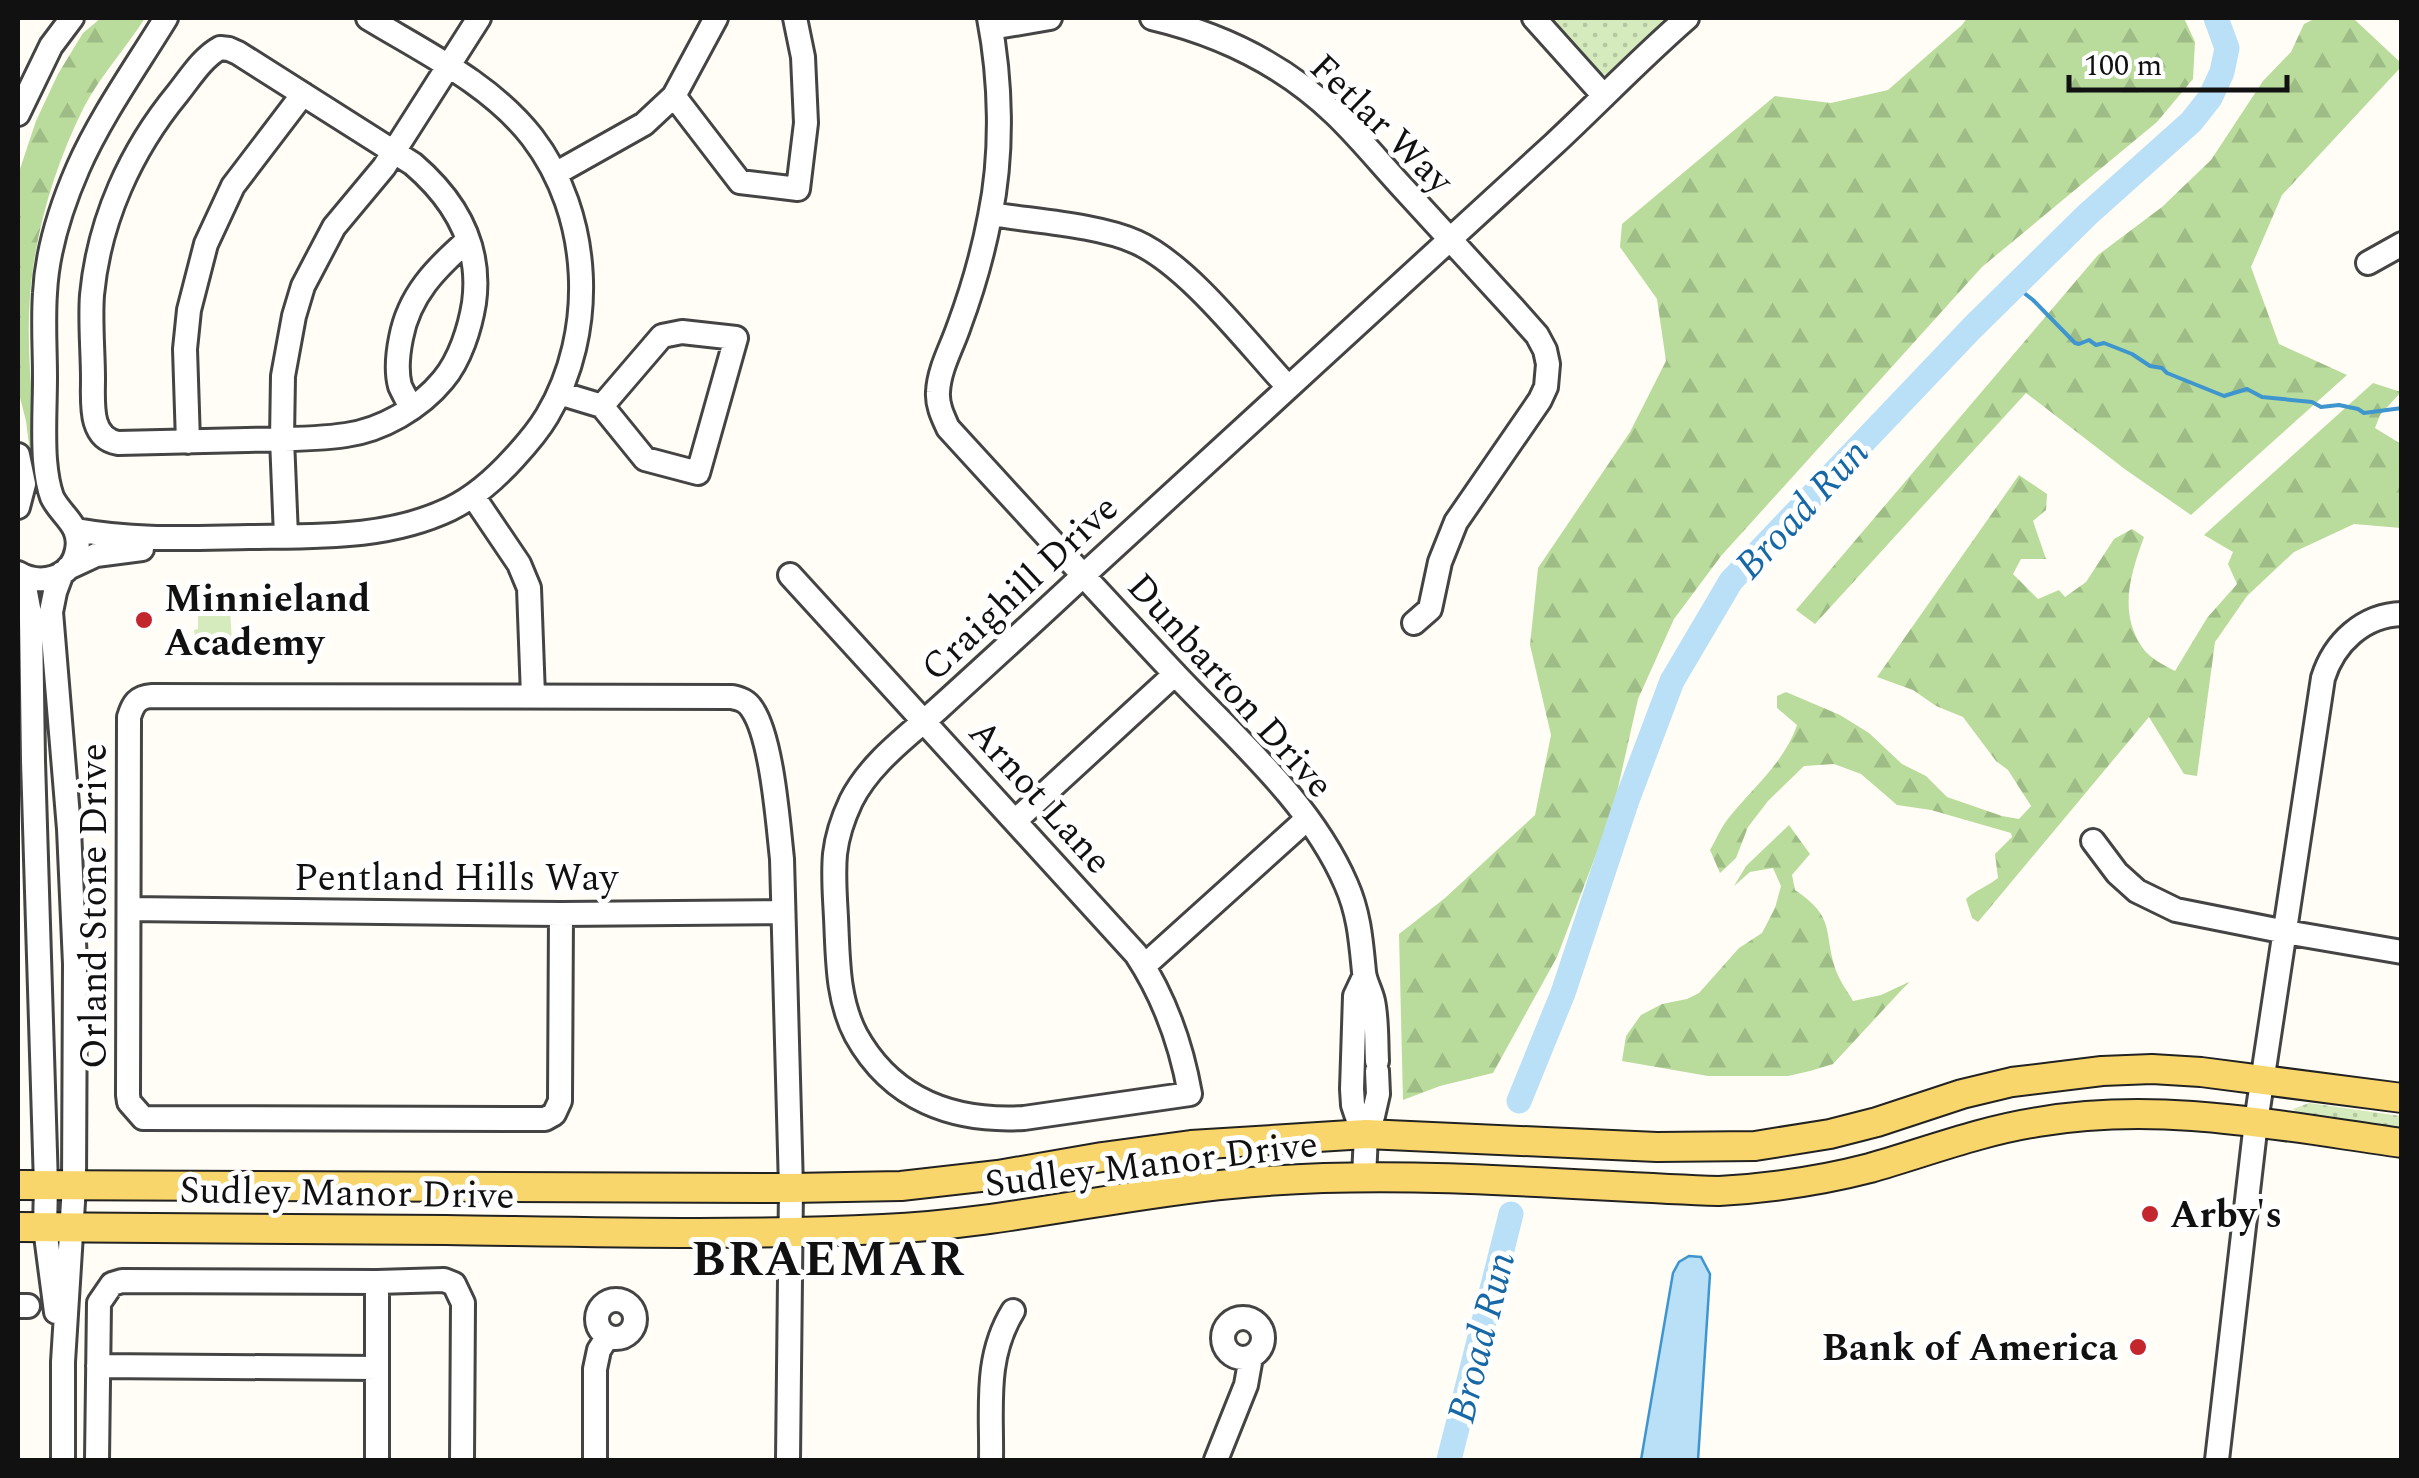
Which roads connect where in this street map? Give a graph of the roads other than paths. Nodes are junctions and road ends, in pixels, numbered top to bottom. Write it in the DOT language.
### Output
graph roads {
  1 [pos="72,18"];
  2 [pos="166,18"];
  3 [pos="368,18"];
  4 [pos="479,18"];
  5 [pos="716,18"];
  6 [pos="794,18"];
  7 [pos="1050,18"];
  8 [pos="1152,18"];
  9 [pos="1534,18"];
  10 [pos="1687,18"];
  11 [pos="990,23"];
  12 [pos="448,67"];
  13 [pos="303,94"];
  14 [pos="674,96"];
  15 [pos="1604,96"];
  16 [pos="18,114"];
  17 [pos="394,152"];
  18 [pos="554,174"];
  19 [pos="991,214"];
  20 [pos="1449,239"];
  21 [pos="468,240"];
  22 [pos="2402,244"];
  23 [pos="2368,263"];
  24 [pos="1288,387"];
  25 [pos="559,393"];
  26 [pos="602,406"];
  27 [pos="411,408"];
  28 [pos="282,440"];
  29 [pos="188,442"];
  30 [pos="18,455"];
  31 [pos="473,496"];
  32 [pos="18,510"];
  33 [pos="59,510"];
  34 [pos="76,530"];
  35 [pos="286,536"];
  36 [pos="174,540"];
  37 [pos="65,571"];
  38 [pos="18,573"];
  39 [pos="790,575"];
  40 [pos="1084,575"];
  41 [pos="2402,614"];
  42 [pos="1414,623"];
  43 [pos="1175,674"];
  44 [pos="533,696"];
  45 [pos="925,721"];
  46 [pos="1307,819"];
  47 [pos="1015,820"];
  48 [pos="2093,841"];
  49 [pos="129,909"];
  50 [pos="784,912"];
  51 [pos="561,914"];
  52 [pos="2286,932"];
  53 [pos="2402,952"];
  54 [pos="1144,966"];
  55 [pos="1364,977"];
  56 [pos="2263,1080"];
  57 [pos="1190,1094"];
  58 [pos="2402,1098"];
  59 [pos="2256,1122"];
  60 [pos="1366,1134"];
  61 [pos="2402,1143"];
  62 [pos="1364,1178"];
  63 [pos="18,1185"];
  64 [pos="60,1186"];
  65 [pos="790,1188"];
  66 [pos="45,1228"];
  67 [pos="790,1232"];
  68 [pos="377,1282"];
  69 [pos="1013,1311"];
  70 [pos="608,1336"];
  71 [pos="1250,1357"];
  72 [pos="98,1366"];
  73 [pos="377,1368"];
  74 [pos="63,1460"];
  75 [pos="97,1460"];
  76 [pos="377,1460"];
  77 [pos="462,1460"];
  78 [pos="594,1460"];
  79 [pos="788,1460"];
  80 [pos="992,1460"];
  81 [pos="1216,1460"];
  82 [pos="2218,1460"];
  1 -- 16 [label="street"];
  2 -- 33 [label="street"];
  3 -- 12 [label="street"];
  4 -- 12 [label="street"];
  5 -- 14 [label="street"];
  6 -- 14 [label="street"];
  7 -- 11 [label="street"];
  8 -- 20 [label="street, Fetlar Way"];
  9 -- 15 [label="street"];
  10 -- 15 [label="street, Craighill Drive"];
  11 -- 19 [label="street, Dunbarton Drive"];
  12 -- 17 [label="street"];
  12 -- 18 [label="street"];
  13 -- 17 [label="street"];
  13 -- 29 [label="street"];
  13 -- 29 [label="street"];
  14 -- 18 [label="street"];
  15 -- 20 [label="street, Craighill Drive"];
  17 -- 21 [label="street"];
  17 -- 28 [label="street"];
  18 -- 25 [label="street"];
  19 -- 24 [label="street"];
  19 -- 40 [label="street, Dunbarton Drive"];
  20 -- 24 [label="street, Craighill Drive"];
  20 -- 42 [label="street, Fetlar Way"];
  21 -- 27 [label="street"];
  21 -- 27 [label="street"];
  22 -- 23 [label="street"];
  24 -- 40 [label="street, Craighill Drive"];
  25 -- 26 [label="street"];
  25 -- 31 [label="street"];
  26 -- 26 [label="street"];
  27 -- 28 [label="street"];
  28 -- 29 [label="street"];
  28 -- 35 [label="street"];
  30 -- 32 [label="street"];
  31 -- 35 [label="street"];
  31 -- 44 [label="street"];
  32 -- 33 [label="street"];
  33 -- 34 [label="street"];
  34 -- 36 [label="street"];
  34 -- 37 [label="street"];
  35 -- 36 [label="street"];
  36 -- 37 [label="street"];
  37 -- 38 [label="street"];
  37 -- 64 [label="street"];
  38 -- 64 [label="street"];
  39 -- 45 [label="street, Arnot Lane"];
  40 -- 43 [label="street, Dunbarton Drive"];
  40 -- 45 [label="street, Craighill Drive"];
  41 -- 52 [label="street"];
  43 -- 46 [label="street, Dunbarton Drive"];
  43 -- 47 [label="street"];
  44 -- 49 [label="street, Orland Stone Drive"];
  44 -- 50 [label="street, Orland Stone Drive"];
  45 -- 47 [label="street, Arnot Lane"];
  45 -- 57 [label="street, Craighill Drive"];
  46 -- 54 [label="street"];
  46 -- 55 [label="street, Dunbarton Drive"];
  47 -- 54 [label="street, Arnot Lane"];
  48 -- 52 [label="street"];
  49 -- 51 [label="street, Pentland Hills Way"];
  49 -- 51 [label="street, Orland Stone Drive"];
  50 -- 51 [label="street, Pentland Hills Way"];
  50 -- 65 [label="street, Orland Stone Drive"];
  52 -- 53 [label="street"];
  52 -- 56 [label="street"];
  54 -- 57 [label="street, Arnot Lane"];
  55 -- 60 [label="street, Dunbarton Drive"];
  55 -- 60 [label="street, Dunbarton Drive"];
  56 -- 58 [label="main road, Sudley Manor Drive"];
  56 -- 59 [label="street"];
  56 -- 60 [label="main road, Sudley Manor Drive"];
  59 -- 61 [label="main road, Sudley Manor Drive"];
  59 -- 62 [label="main road, Sudley Manor Drive"];
  59 -- 82 [label="street"];
  60 -- 62 [label="street, Dunbarton Drive"];
  60 -- 65 [label="main road, Sudley Manor Drive"];
  62 -- 67 [label="main road, Sudley Manor Drive"];
  63 -- 64 [label="main road, Sudley Manor Drive"];
  64 -- 65 [label="main road, Sudley Manor Drive"];
  64 -- 66 [label="street"];
  65 -- 67 [label="street, Orland Stone Drive"];
  66 -- 67 [label="main road, Sudley Manor Drive"];
  66 -- 74 [label="street"];
  67 -- 79 [label="street, Orland Stone Drive"];
  68 -- 72 [label="street"];
  68 -- 73 [label="street"];
  68 -- 77 [label="street"];
  69 -- 80 [label="street"];
  70 -- 78 [label="street"];
  71 -- 81 [label="street"];
  72 -- 73 [label="street"];
  72 -- 75 [label="street"];
  73 -- 76 [label="street"];
}
